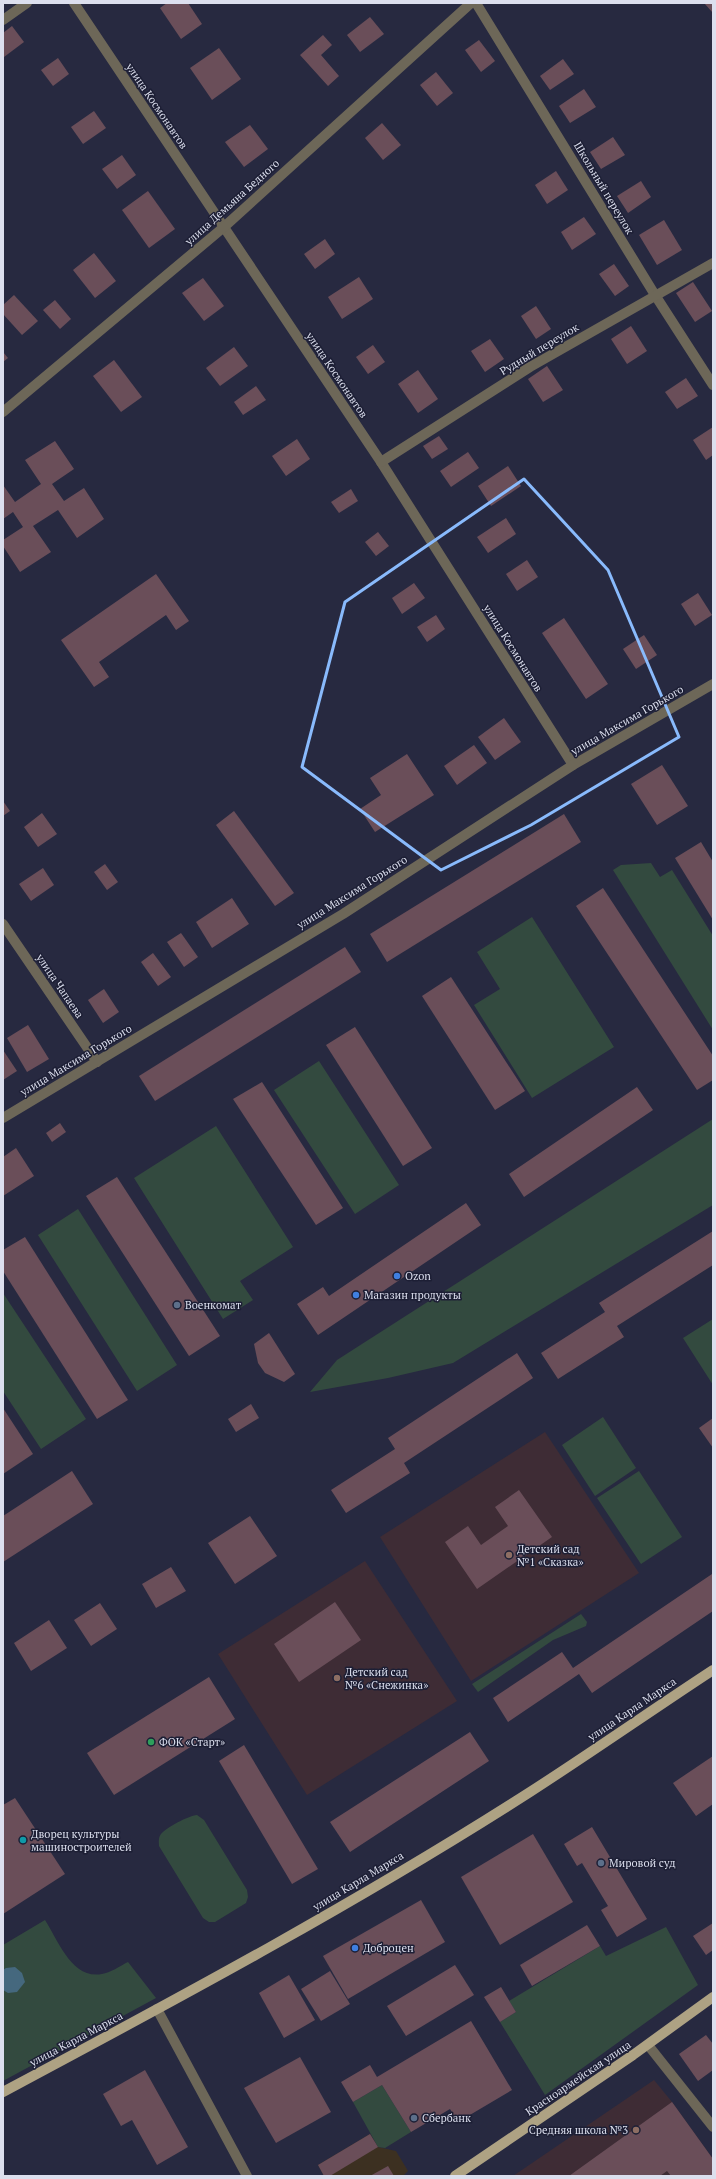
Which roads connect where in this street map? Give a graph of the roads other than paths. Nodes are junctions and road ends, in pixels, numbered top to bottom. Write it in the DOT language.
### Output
graph roads {
  1 [pos="27,3"];
  2 [pos="74,3"];
  3 [pos="471,3"];
  4 [pos="476,3"];
  5 [pos="3,20"];
  6 [pos="224,227"];
  7 [pos="713,263"];
  8 [pos="655,295"];
  9 [pos="713,385"];
  10 [pos="3,412"];
  11 [pos="381,462"];
  12 [pos="713,684"];
  13 [pos="573,765"];
  14 [pos="3,924"];
  15 [pos="97,1062"];
  16 [pos="3,1118"];
  17 [pos="713,1670"];
  18 [pos="713,1997"];
  19 [pos="157,2009"];
  20 [pos="648,2045"];
  21 [pos="3,2092"];
  22 [pos="713,2127"];
  23 [pos="247,2176"];
  24 [pos="456,2176"];
  1 -- 5 [label="street"];
  2 -- 6 [label="street, улица Космонавтов"];
  3 -- 6 [label="street, улица Демьяна Бедного"];
  4 -- 8 [label="street, Школьный переулок"];
  6 -- 10 [label="street, улица Демьяна Бедного"];
  6 -- 11 [label="street, улица Космонавтов"];
  7 -- 8 [label="street, Рудный переулок"];
  8 -- 9 [label="street, Школьный переулок"];
  8 -- 11 [label="street, Рудный переулок"];
  11 -- 13 [label="street, улица Космонавтов"];
  12 -- 13 [label="street, улица Максима Горького"];
  13 -- 15 [label="street, улица Максима Горького"];
  14 -- 15 [label="street, улица Чапаева"];
  15 -- 16 [label="street, улица Максима Горького"];
  17 -- 19 [label="main road, улица Карла Маркса"];
  18 -- 20 [label="main road, Красноармейская улица"];
  19 -- 21 [label="main road, улица Карла Маркса"];
  19 -- 23 [label="street"];
  20 -- 22 [label="street"];
  20 -- 24 [label="main road, Красноармейская улица"];
}
